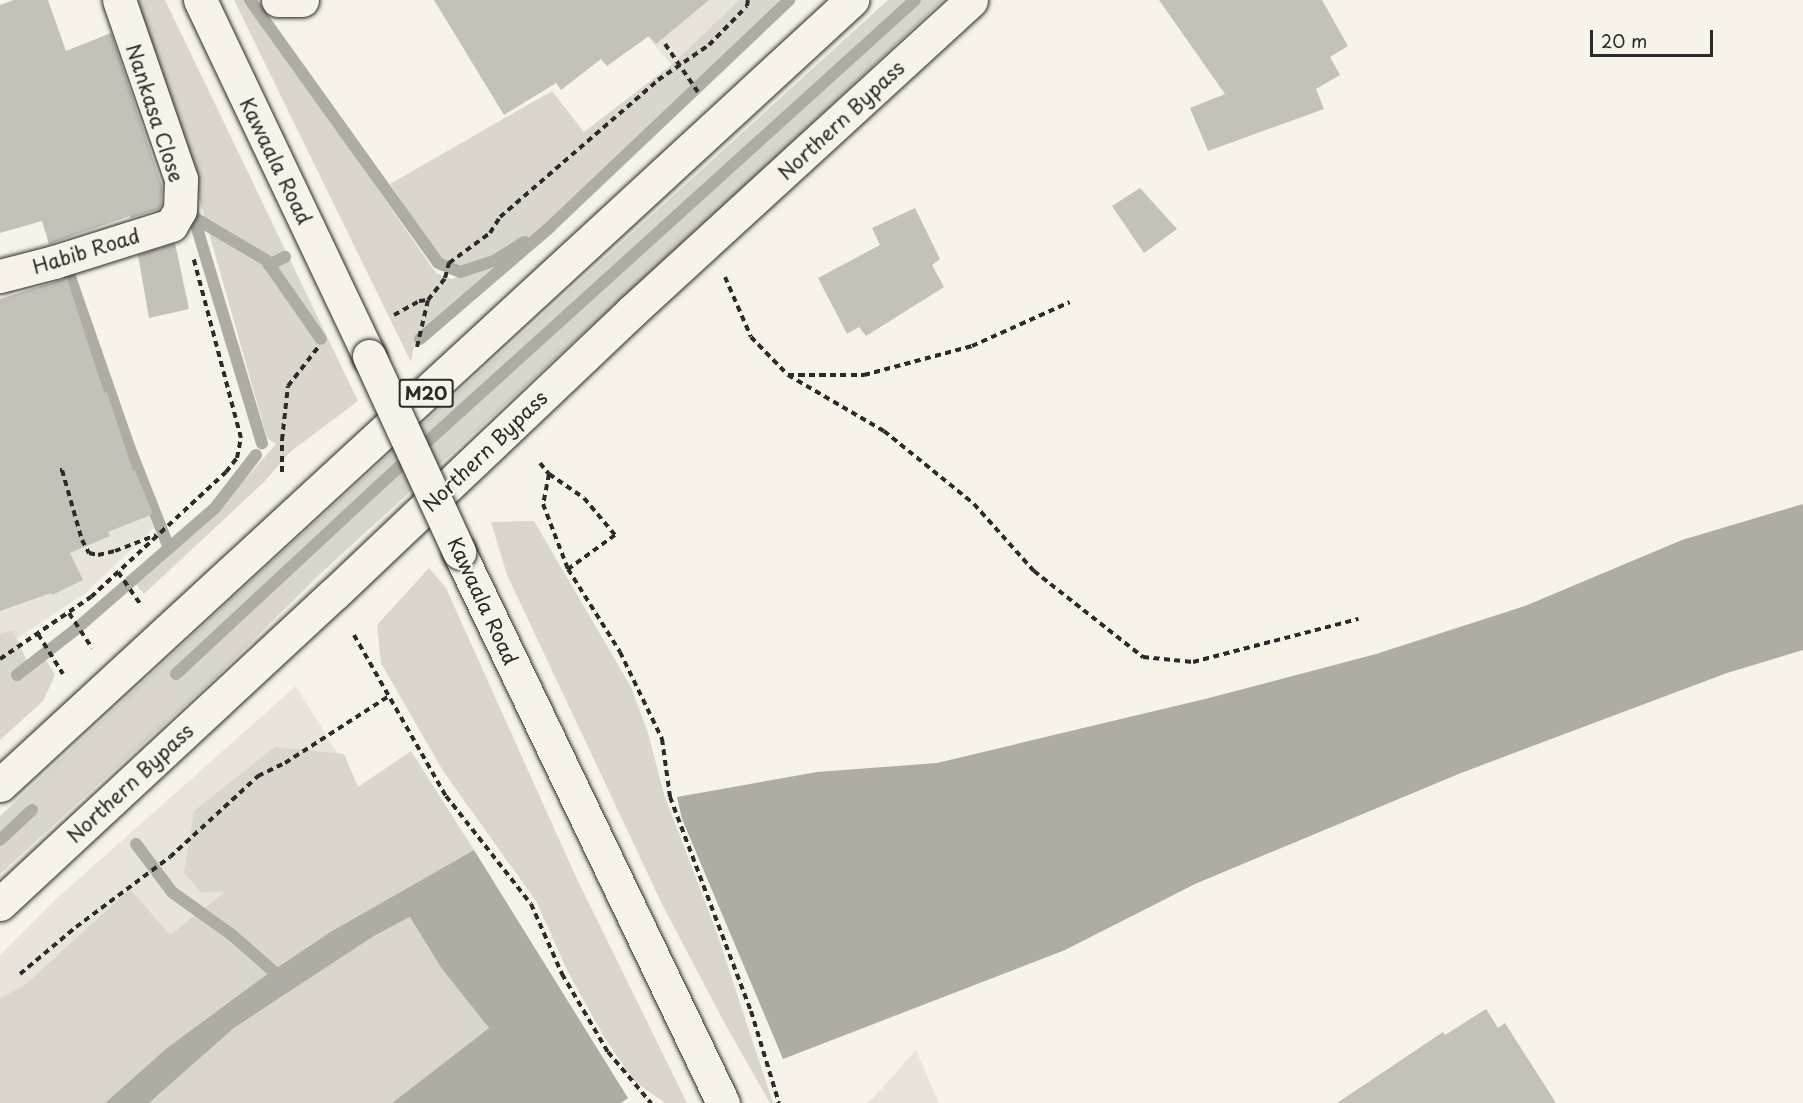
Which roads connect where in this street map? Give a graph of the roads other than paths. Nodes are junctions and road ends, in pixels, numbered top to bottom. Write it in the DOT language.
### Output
graph roads {
  1 [pos="118,0"];
  2 [pos="200,0"];
  3 [pos="278,0"];
  4 [pos="302,0"];
  5 [pos="852,0"];
  6 [pos="971,0"];
  7 [pos="176,218"];
  8 [pos="0,276"];
  9 [pos="0,785"];
  10 [pos="0,904"];
  11 [pos="723,1103"];
  1 -- 7 [label="main road, Nankasa Close"];
  2 -- 11 [label="main road, Kawaala Road, bridge"];
  3 -- 4 [label="main road"];
  5 -- 9 [label="main road, M20"];
  6 -- 10 [label="main road, Northern Bypass"];
  7 -- 8 [label="main road, Habib Road"];
}
